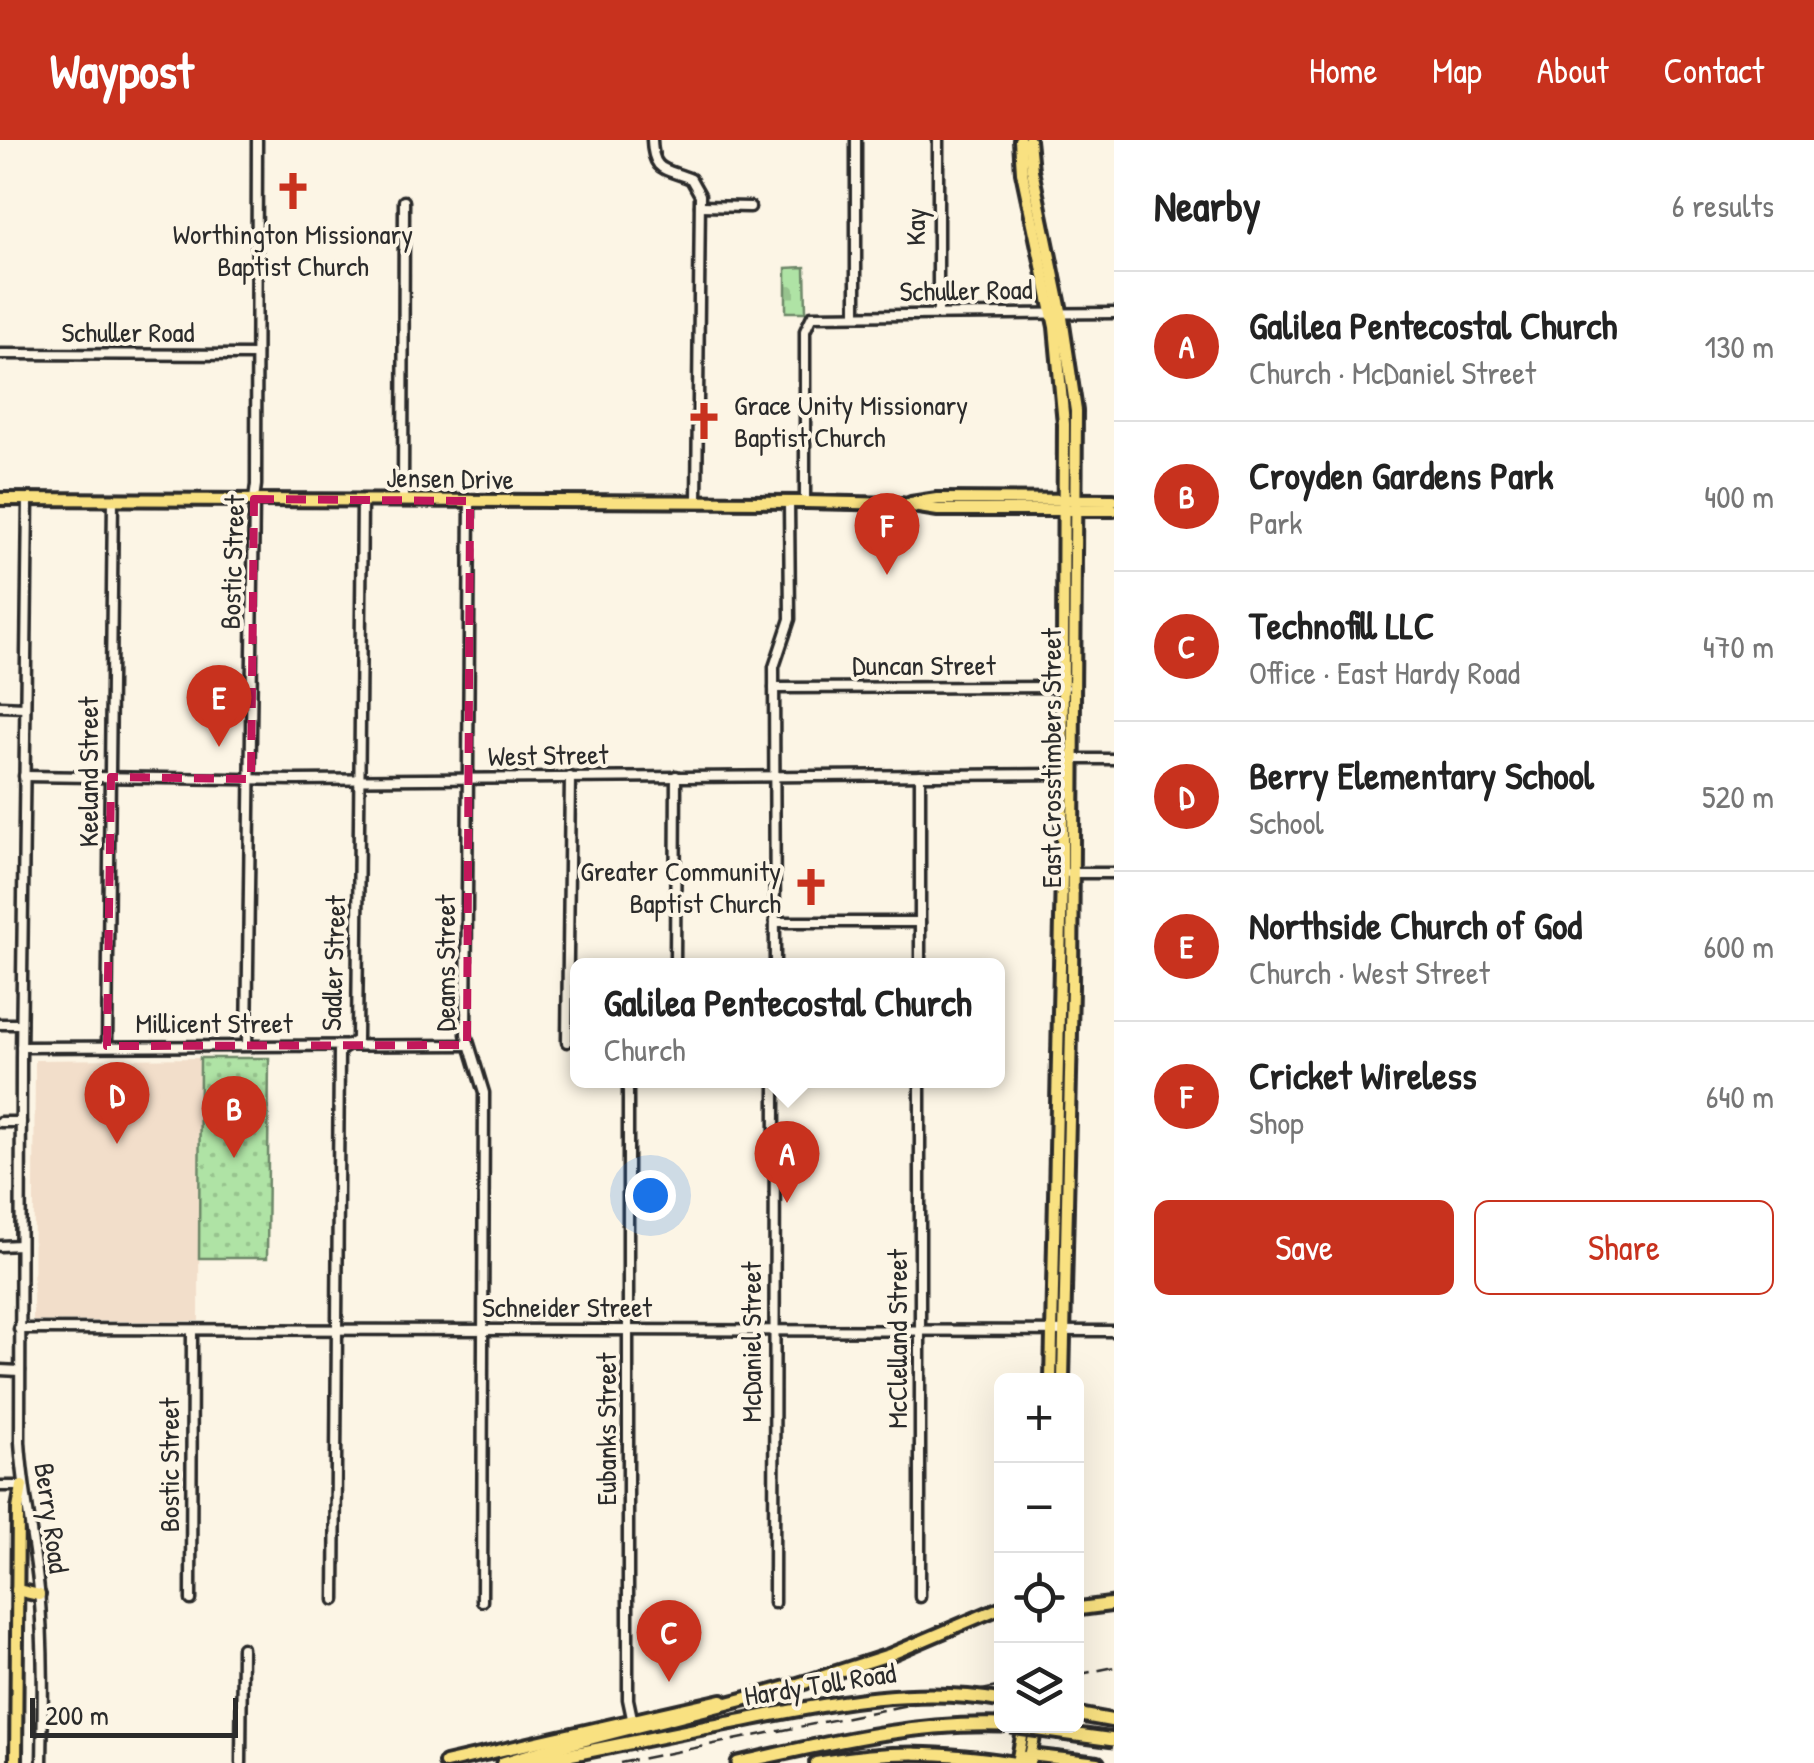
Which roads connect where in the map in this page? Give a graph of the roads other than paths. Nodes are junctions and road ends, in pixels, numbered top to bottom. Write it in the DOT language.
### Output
graph roads {
  1 [pos="257,140"];
  2 [pos="652,140"];
  3 [pos="856,140"];
  4 [pos="938,140"];
  5 [pos="1020,140"];
  6 [pos="1029,140"];
  7 [pos="404,202"];
  8 [pos="700,206"];
  9 [pos="750,207"];
  10 [pos="1036,212"];
  11 [pos="1056,311"];
  12 [pos="1114,312"];
  13 [pos="856,314"];
  14 [pos="938,314"];
  15 [pos="0,354"];
  16 [pos="256,355"];
  17 [pos="1061,385"];
  18 [pos="1074,386"];
  19 [pos="0,498"];
  20 [pos="28,498"];
  21 [pos="113,499"];
  22 [pos="254,499"];
  23 [pos="402,499"];
  24 [pos="362,500"];
  25 [pos="1114,500"];
  26 [pos="470,501"];
  27 [pos="697,501"];
  28 [pos="790,502"];
  29 [pos="805,502"];
  30 [pos="1069,505"];
  31 [pos="1114,510"];
  32 [pos="1067,687"];
  33 [pos="774,688"];
  34 [pos="0,706"];
  35 [pos="24,706"];
  36 [pos="1114,758"];
  37 [pos="1073,759"];
  38 [pos="920,774"];
  39 [pos="1067,774"];
  40 [pos="774,775"];
  41 [pos="24,776"];
  42 [pos="570,776"];
  43 [pos="676,776"];
  44 [pos="111,777"];
  45 [pos="359,778"];
  46 [pos="251,779"];
  47 [pos="468,779"];
  48 [pos="1067,873"];
  49 [pos="1114,873"];
  50 [pos="775,922"];
  51 [pos="920,922"];
  52 [pos="675,958"];
  53 [pos="775,958"];
  54 [pos="920,958"];
  55 [pos="1059,993"];
  56 [pos="1072,994"];
  57 [pos="0,1024"];
  58 [pos="21,1024"];
  59 [pos="568,1042"];
  60 [pos="247,1045"];
  61 [pos="21,1046"];
  62 [pos="107,1046"];
  63 [pos="349,1046"];
  64 [pos="467,1046"];
  65 [pos="628,1088"];
  66 [pos="774,1088"];
  67 [pos="920,1088"];
  68 [pos="1056,1113"];
  69 [pos="1070,1114"];
  70 [pos="0,1122"];
  71 [pos="21,1122"];
  72 [pos="20,1245"];
  73 [pos="0,1246"];
  74 [pos="1053,1246"];
  75 [pos="1066,1246"];
  76 [pos="19,1328"];
  77 [pos="337,1328"];
  78 [pos="483,1329"];
  79 [pos="628,1329"];
  80 [pos="192,1330"];
  81 [pos="774,1330"];
  82 [pos="919,1331"];
  83 [pos="1057,1331"];
  84 [pos="1114,1331"];
  85 [pos="0,1370"];
  86 [pos="20,1371"];
  87 [pos="1052,1373"];
  88 [pos="1061,1373"];
  89 [pos="0,1486"];
  90 [pos="22,1486"];
  91 [pos="17,1590"];
  92 [pos="40,1594"];
  93 [pos="920,1598"];
  94 [pos="190,1600"];
  95 [pos="335,1600"];
  96 [pos="482,1601"];
  97 [pos="774,1604"];
  98 [pos="1114,1604"];
  99 [pos="1084,1608"];
  100 [pos="994,1609"];
  101 [pos="242,1648"];
  102 [pos="806,1682"];
  103 [pos="994,1700"];
  104 [pos="1084,1715"];
  105 [pos="632,1718"];
  106 [pos="1114,1720"];
  107 [pos="994,1725"];
  108 [pos="1022,1733"];
  109 [pos="1035,1733"];
  110 [pos="1063,1733"];
  111 [pos="1114,1740"];
  112 [pos="1029,1759"];
  113 [pos="1114,1761"];
  114 [pos="16,1763"];
  115 [pos="42,1763"];
  116 [pos="241,1763"];
  117 [pos="445,1763"];
  118 [pos="503,1763"];
  119 [pos="529,1763"];
  120 [pos="738,1763"];
  121 [pos="816,1763"];
  122 [pos="1016,1763"];
  123 [pos="1100,1763"];
  1 -- 16 [label="street, Bostic Street"];
  2 -- 8 [label="street"];
  3 -- 13 [label="street"];
  4 -- 14 [label="street, Kay"];
  5 -- 10 [label="main road, East Crosstimbers Street"];
  6 -- 10 [label="main road, East Crosstimbers Street"];
  7 -- 23 [label="street"];
  8 -- 9 [label="street"];
  8 -- 27 [label="street"];
  10 -- 11 [label="main road, East Crosstimbers Street"];
  11 -- 12 [label="street, Schuller Road"];
  11 -- 14 [label="street, Schuller Road"];
  11 -- 17 [label="main road, East Crosstimbers Street"];
  11 -- 18 [label="main road, East Crosstimbers Street"];
  13 -- 14 [label="street, Schuller Road"];
  13 -- 29 [label="street, Schuller Road"];
  15 -- 16 [label="street, Schuller Road"];
  16 -- 22 [label="street, Bostic Street"];
  17 -- 18 [label="main road"];
  17 -- 30 [label="main road, East Crosstimbers Street"];
  18 -- 30 [label="main road, East Crosstimbers Street"];
  19 -- 20 [label="main road, Jensen Drive"];
  20 -- 21 [label="main road, Jensen Drive"];
  20 -- 35 [label="street, Berry Road"];
  21 -- 22 [label="main road, Jensen Drive"];
  21 -- 44 [label="street, Keeland Street"];
  22 -- 24 [label="main road, Jensen Drive"];
  22 -- 46 [label="street, Bostic Street"];
  23 -- 24 [label="main road, Jensen Drive"];
  23 -- 26 [label="main road, Jensen Drive"];
  24 -- 45 [label="street, Sadler Street"];
  25 -- 30 [label="main road, Jensen Drive"];
  26 -- 27 [label="main road, Jensen Drive"];
  26 -- 47 [label="street, Deams Street"];
  27 -- 28 [label="main road, Jensen Drive"];
  28 -- 29 [label="main road, Jensen Drive"];
  28 -- 33 [label="street"];
  29 -- 30 [label="main road, Jensen Drive"];
  30 -- 31 [label="main road, Jensen Drive"];
  30 -- 32 [label="main road, East Crosstimbers Street"];
  32 -- 33 [label="street, Duncan Street"];
  32 -- 37 [label="main road, East Crosstimbers Street"];
  32 -- 39 [label="main road, East Crosstimbers Street"];
  33 -- 40 [label="street"];
  34 -- 35 [label="street"];
  35 -- 41 [label="street, Berry Road"];
  36 -- 37 [label="street"];
  37 -- 39 [label="main road, East Crosstimbers Street"];
  38 -- 39 [label="street, West Street"];
  38 -- 40 [label="street, West Street"];
  38 -- 51 [label="street"];
  39 -- 48 [label="main road, East Crosstimbers Street"];
  40 -- 43 [label="street, West Street"];
  40 -- 50 [label="street"];
  41 -- 44 [label="street, West Street"];
  41 -- 58 [label="street, Berry Road"];
  42 -- 43 [label="street, West Street"];
  42 -- 47 [label="street, West Street"];
  42 -- 59 [label="street"];
  43 -- 52 [label="street"];
  44 -- 46 [label="street, West Street"];
  44 -- 62 [label="street, Keeland Street"];
  45 -- 46 [label="street, West Street"];
  45 -- 47 [label="street, West Street"];
  45 -- 63 [label="street, Sadler Street"];
  46 -- 60 [label="street, Bostic Street"];
  47 -- 64 [label="street, Deams Street"];
  48 -- 49 [label="street"];
  48 -- 55 [label="main road, East Crosstimbers Street"];
  48 -- 56 [label="main road, East Crosstimbers Street"];
  50 -- 51 [label="street"];
  50 -- 53 [label="street"];
  51 -- 54 [label="street"];
  55 -- 56 [label="main road"];
  55 -- 68 [label="main road, East Crosstimbers Street"];
  56 -- 69 [label="main road, East Crosstimbers Street"];
  57 -- 58 [label="street"];
  58 -- 61 [label="street, Berry Road"];
  60 -- 62 [label="street, Millicent Street"];
  60 -- 63 [label="street, Millicent Street"];
  61 -- 62 [label="street, Millicent Street"];
  61 -- 71 [label="street, Berry Road"];
  63 -- 64 [label="street, Millicent Street"];
  63 -- 77 [label="street, Sadler Street"];
  64 -- 78 [label="street, Deams Street"];
  65 -- 79 [label="street, Eubanks Street"];
  66 -- 81 [label="street, McDaniel Street"];
  67 -- 82 [label="street, McClelland Street"];
  68 -- 69 [label="main road"];
  68 -- 74 [label="main road, East Crosstimbers Street"];
  69 -- 75 [label="main road, East Crosstimbers Street"];
  70 -- 71 [label="street"];
  71 -- 72 [label="street, Berry Road"];
  72 -- 73 [label="street"];
  72 -- 76 [label="street, Berry Road"];
  74 -- 75 [label="main road"];
  74 -- 83 [label="main road, East Crosstimbers Street"];
  75 -- 83 [label="main road, East Crosstimbers Street"];
  76 -- 80 [label="street, Schneider Street"];
  76 -- 86 [label="street, Berry Road"];
  77 -- 78 [label="street, Schneider Street"];
  77 -- 80 [label="street, Schneider Street"];
  77 -- 95 [label="street, Sadler Street"];
  78 -- 79 [label="street, Schneider Street"];
  78 -- 96 [label="street, Deams Street"];
  79 -- 81 [label="street, Schneider Street"];
  79 -- 105 [label="street, Eubanks Street"];
  80 -- 94 [label="street, Bostic Street"];
  81 -- 82 [label="street, Schneider Street"];
  81 -- 97 [label="street, McDaniel Street"];
  82 -- 83 [label="street, Schneider Street"];
  82 -- 93 [label="street, McClelland Street"];
  83 -- 84 [label="street, Schneider Street"];
  83 -- 87 [label="main road, East Crosstimbers Street"];
  83 -- 88 [label="main road, East Crosstimbers Street"];
  85 -- 86 [label="street"];
  86 -- 90 [label="street, Berry Road"];
  89 -- 90 [label="street"];
  90 -- 91 [label="main road"];
  90 -- 92 [label="street, Berry Road"];
  91 -- 92 [label="main road"];
  91 -- 114 [label="main road"];
  92 -- 115 [label="street, Berry Road"];
  98 -- 99 [label="highway"];
  100 -- 102 [label="main road"];
  101 -- 116 [label="street"];
  102 -- 105 [label="main road"];
  102 -- 118 [label="highway"];
  103 -- 119 [label="highway, Hardy Toll Road, bridge"];
  104 -- 106 [label="highway"];
  105 -- 117 [label="main road"];
  107 -- 120 [label="highway, Hardy Toll Road"];
  108 -- 122 [label="main road"];
  109 -- 112 [label="main road"];
  110 -- 111 [label="highway, bridge"];
  112 -- 122 [label="main road"];
  112 -- 123 [label="main road"];
  113 -- 123 [label="main road"];
  121 -- 122 [label="main road"];
}
